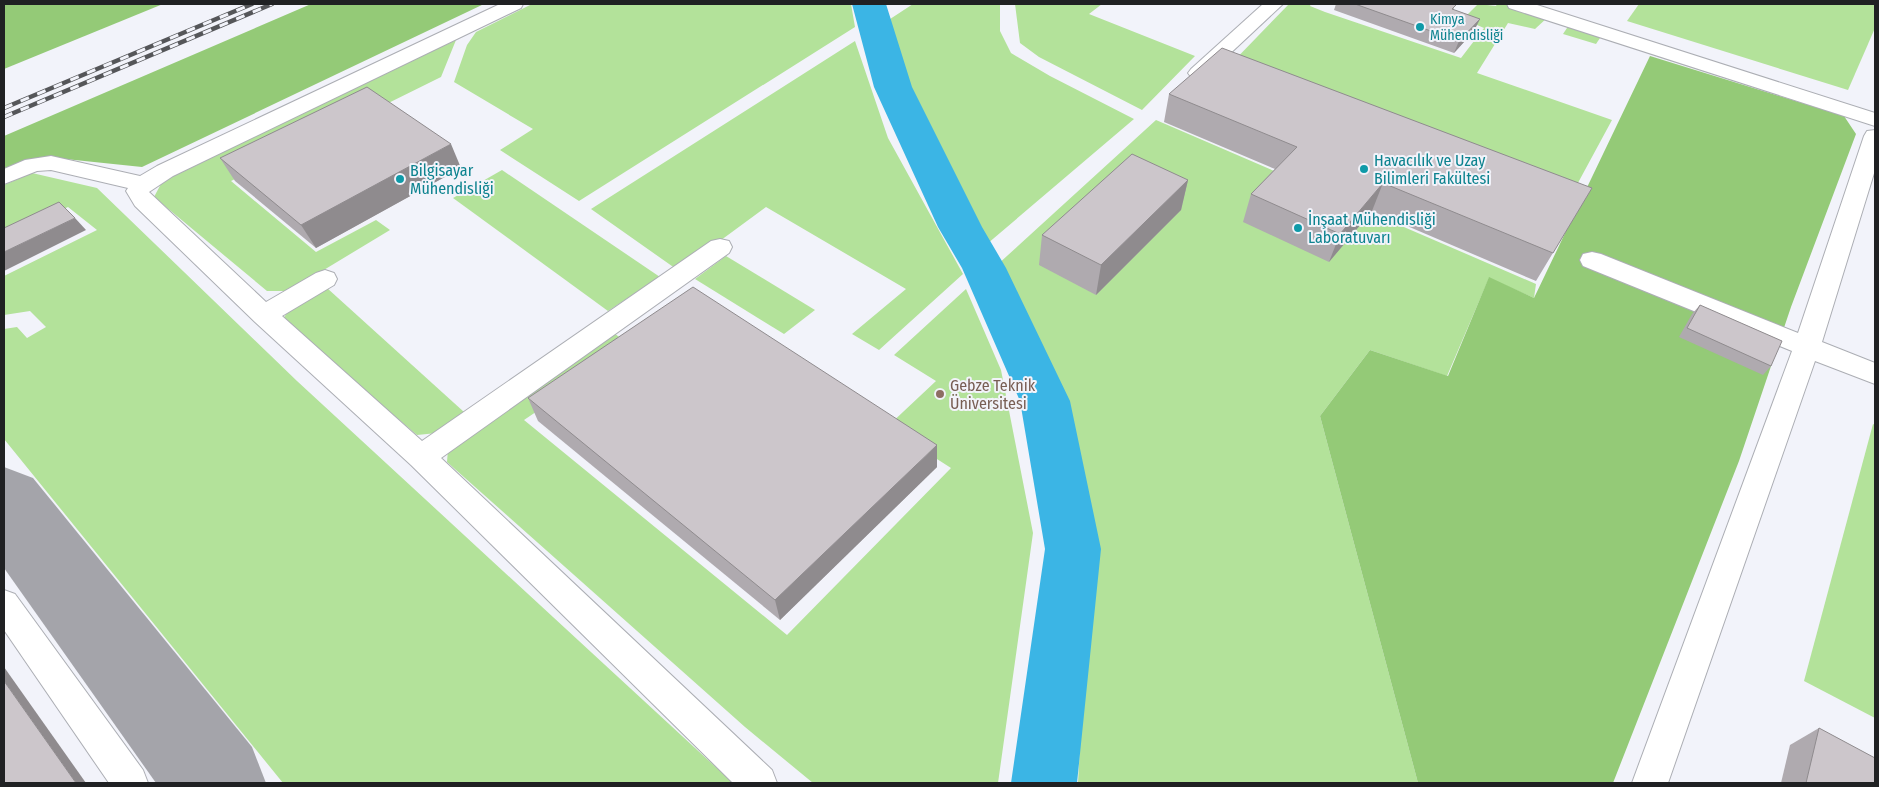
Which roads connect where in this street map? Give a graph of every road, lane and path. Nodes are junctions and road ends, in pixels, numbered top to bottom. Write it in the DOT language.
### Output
graph roads {
  1 [pos="514,4"];
  2 [pos="1516,4"];
  3 [pos="1263,8"];
  4 [pos="1562,18"];
  5 [pos="1617,36"];
  6 [pos="1602,55"];
  7 [pos="1186,84"];
  8 [pos="1875,120"];
  9 [pos="1875,136"];
  10 [pos="4,177"];
  11 [pos="143,184"];
  12 [pos="720,247"];
  13 [pos="1592,260"];
  14 [pos="325,279"];
  15 [pos="264,315"];
  16 [pos="1807,346"];
  17 [pos="1875,374"];
  18 [pos="421,457"];
  19 [pos="4,604"];
  20 [pos="130,783"];
  21 [pos="759,783"];
  22 [pos="1650,783"];
  1 -- 11 [label="street"];
  2 -- 4 [label="street"];
  3 -- 7 [label="street"];
  4 -- 5 [label="street"];
  5 -- 6 [label="street"];
  5 -- 8 [label="street"];
  9 -- 16 [label="street"];
  10 -- 11 [label="street"];
  11 -- 15 [label="street"];
  12 -- 18 [label="street"];
  13 -- 16 [label="street"];
  14 -- 15 [label="street"];
  15 -- 18 [label="street"];
  16 -- 17 [label="street"];
  16 -- 22 [label="street"];
  18 -- 21 [label="street"];
  19 -- 20 [label="street"];
}
